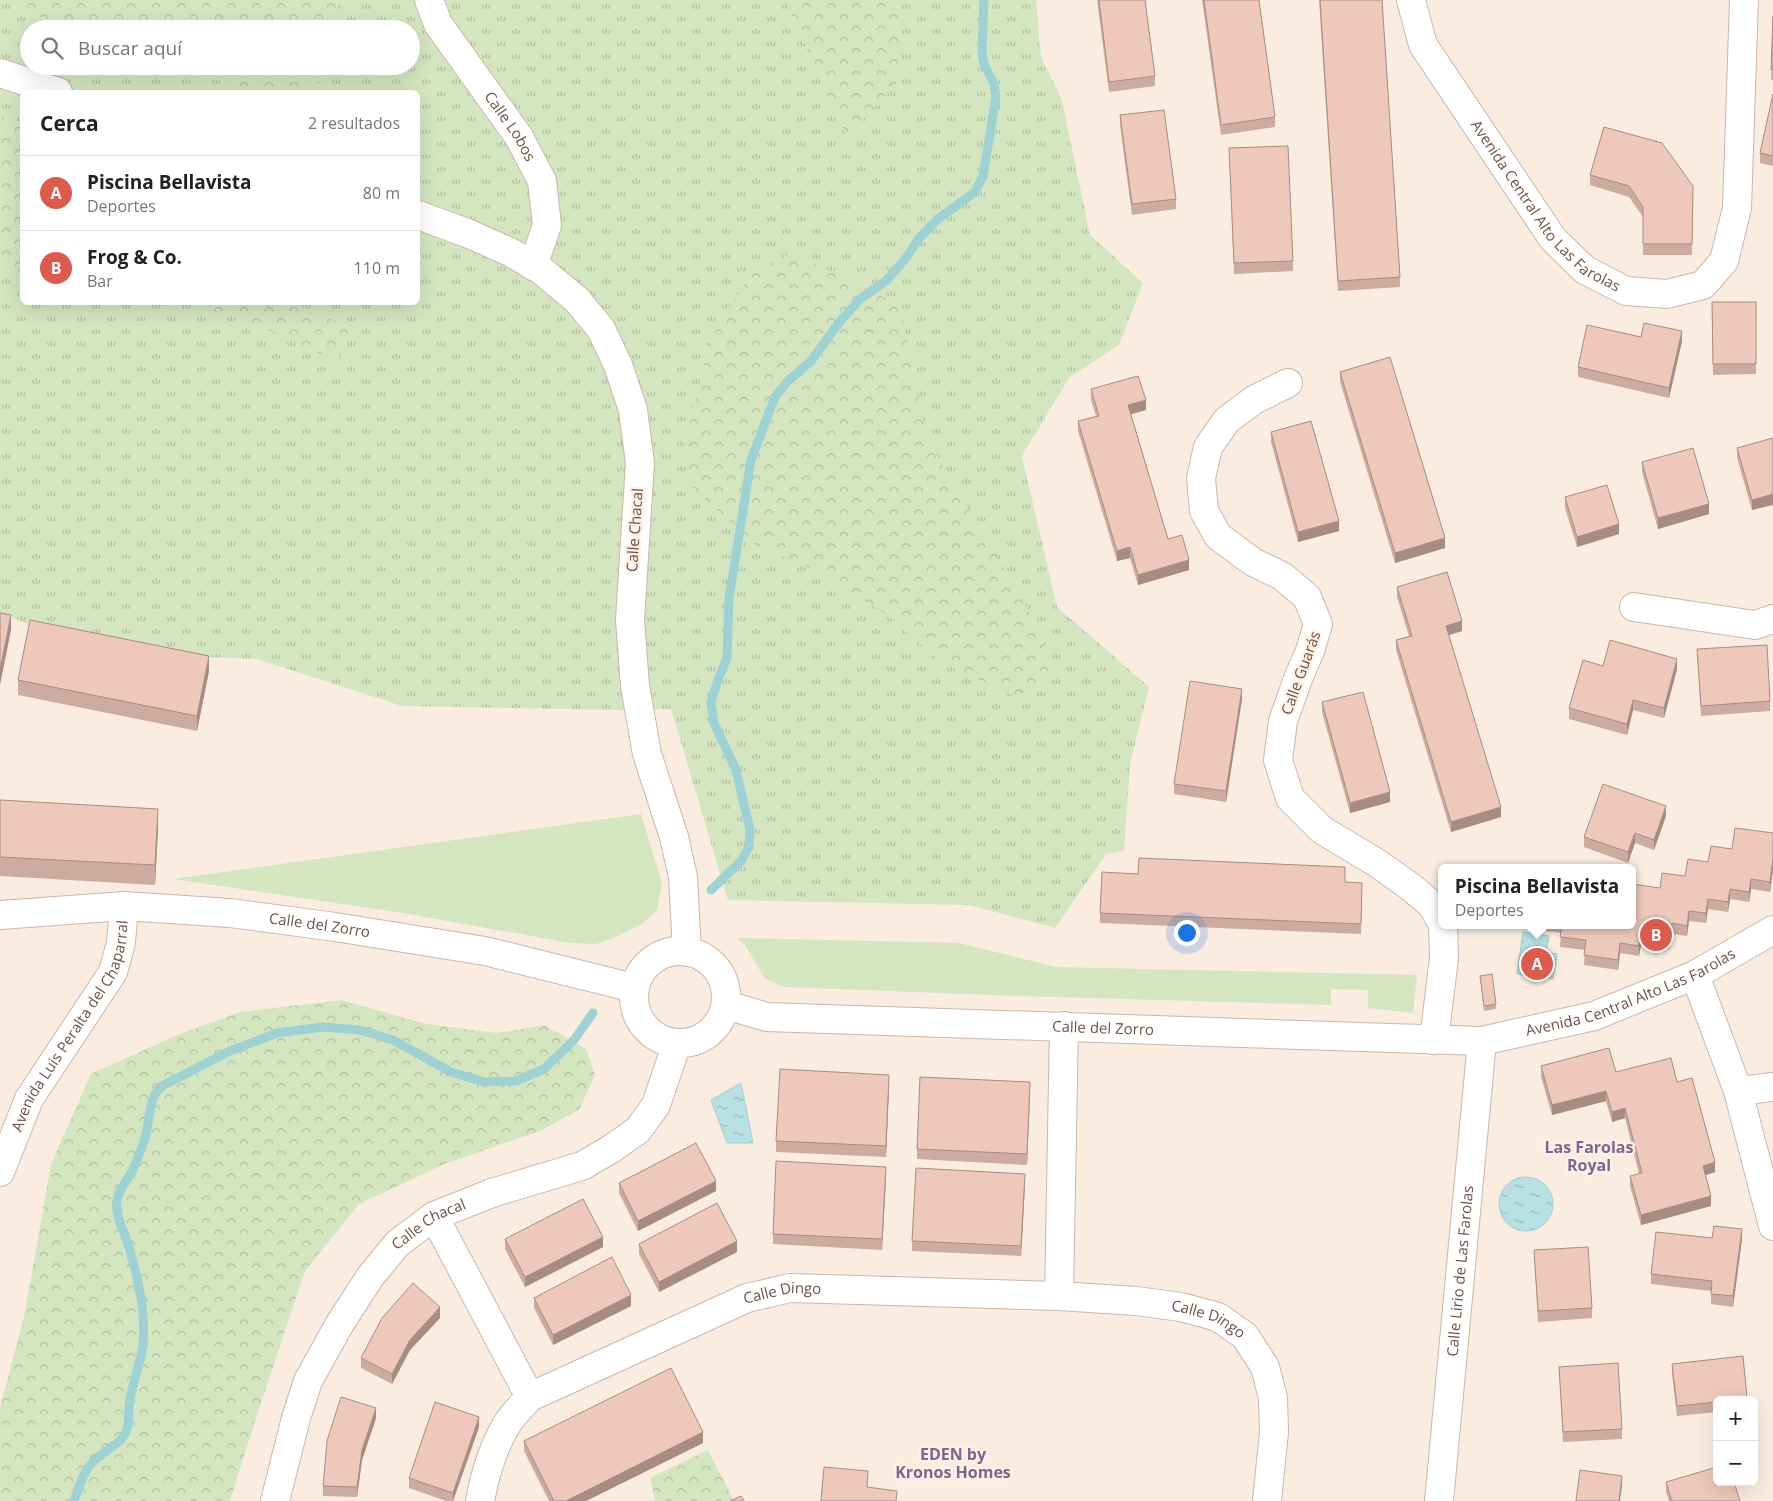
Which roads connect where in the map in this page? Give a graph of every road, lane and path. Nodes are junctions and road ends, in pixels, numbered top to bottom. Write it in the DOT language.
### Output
graph roads {
  1 [pos="429,0"];
  2 [pos="1411,0"];
  3 [pos="1744,0"];
  4 [pos="0,73"];
  5 [pos="52,90"];
  6 [pos="420,217"];
  7 [pos="533,266"];
  8 [pos="1288,383"];
  9 [pos="1634,607"];
  10 [pos="1773,619"];
  11 [pos="124,906"];
  12 [pos="0,915"];
  13 [pos="1438,915"];
  14 [pos="1443,929"];
  15 [pos="1773,930"];
  16 [pos="687,952"];
  17 [pos="1695,975"];
  18 [pos="634,988"];
  19 [pos="726,1005"];
  20 [pos="1064,1026"];
  21 [pos="1434,1040"];
  22 [pos="1482,1041"];
  23 [pos="677,1043"];
  24 [pos="1773,1087"];
  25 [pos="1738,1092"];
  26 [pos="0,1172"];
  27 [pos="434,1216"];
  28 [pos="1773,1226"];
  29 [pos="1058,1296"];
  30 [pos="530,1397"];
  31 [pos="275,1501"];
  32 [pos="480,1501"];
  33 [pos="1267,1501"];
  34 [pos="1439,1501"];
  1 -- 7 [label="street, Calle Lobos"];
  2 -- 3 [label="street, Avenida Central Alto Las Farolas"];
  4 -- 5 [label="street"];
  6 -- 7 [label="street, Calle Chacal"];
  7 -- 16 [label="street, Calle Chacal"];
  8 -- 13 [label="street, Calle Guarás"];
  9 -- 10 [label="street"];
  11 -- 12 [label="street, Calle del Zorro"];
  11 -- 18 [label="street, Calle del Zorro"];
  11 -- 26 [label="street, Avenida Luis Peralta del Chaparral"];
  14 -- 21 [label="street, Calle Guarás"];
  15 -- 17 [label="street, Avenida Central Alto Las Farolas"];
  16 -- 18 [label="street"];
  16 -- 19 [label="street"];
  17 -- 22 [label="street, Avenida Central Alto Las Farolas"];
  17 -- 25 [label="street"];
  18 -- 23 [label="street"];
  19 -- 20 [label="street, Calle del Zorro"];
  19 -- 23 [label="street"];
  20 -- 21 [label="street, Calle del Zorro"];
  20 -- 29 [label="street"];
  21 -- 22 [label="street, Calle del Zorro"];
  22 -- 34 [label="street, Calle Lirio de Las Farolas"];
  23 -- 27 [label="street, Calle Chacal"];
  24 -- 25 [label="street"];
  25 -- 28 [label="street"];
  27 -- 30 [label="street"];
  27 -- 31 [label="street, Calle Chacal"];
  29 -- 30 [label="street, Calle Dingo"];
  29 -- 33 [label="street, Calle Dingo"];
  30 -- 32 [label="street, Calle Dingo"];
}
